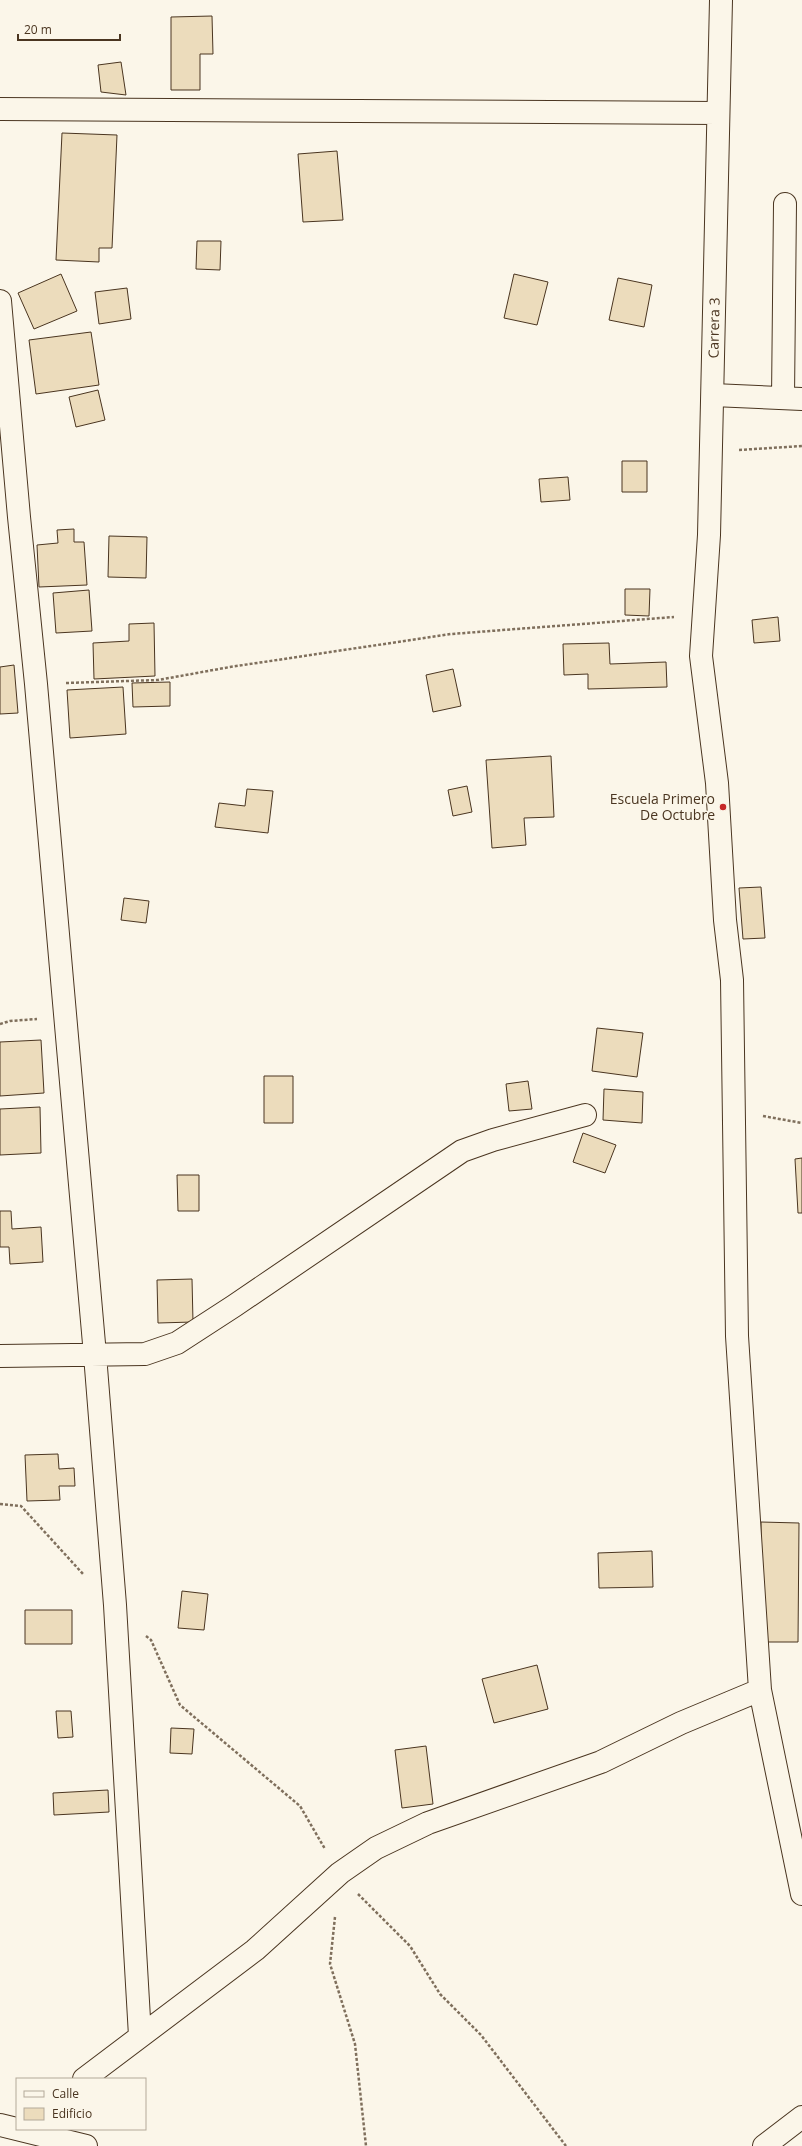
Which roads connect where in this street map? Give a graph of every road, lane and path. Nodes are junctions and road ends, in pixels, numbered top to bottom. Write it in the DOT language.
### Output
graph roads {
  1 [pos="721,0"];
  2 [pos="0,109"];
  3 [pos="718,113"];
  4 [pos="785,204"];
  5 [pos="0,301"];
  6 [pos="713,395"];
  7 [pos="792,398"];
  8 [pos="802,446"];
  9 [pos="711,450"];
  10 [pos="9,518"];
  11 [pos="703,613"];
  12 [pos="36,684"];
  13 [pos="65,1017"];
  14 [pos="0,1024"];
  15 [pos="734,1111"];
  16 [pos="585,1115"];
  17 [pos="802,1123"];
  18 [pos="95,1355"];
  19 [pos="0,1356"];
  20 [pos="0,1504"];
  21 [pos="115,1605"];
  22 [pos="760,1690"];
  23 [pos="340,1873"];
  24 [pos="802,1894"];
  25 [pos="140,2036"];
  26 [pos="85,2078"];
  27 [pos="802,2117"];
  28 [pos="21,2130"];
  29 [pos="86,2146"];
  30 [pos="366,2146"];
  31 [pos="566,2146"];
  32 [pos="764,2146"];
  1 -- 3 [label="street, Carrera 3"];
  2 -- 3 [label="street"];
  3 -- 6 [label="street, Carrera 3"];
  4 -- 7 [label="street"];
  5 -- 10 [label="street"];
  6 -- 7 [label="street"];
  6 -- 9 [label="street, Carrera 3"];
  8 -- 9 [label="path"];
  9 -- 11 [label="street, Carrera 3"];
  10 -- 12 [label="street"];
  11 -- 12 [label="path"];
  11 -- 15 [label="street, Carrera 3"];
  12 -- 13 [label="street"];
  13 -- 14 [label="path"];
  13 -- 18 [label="street"];
  15 -- 17 [label="path"];
  15 -- 22 [label="street, Carrera 3"];
  16 -- 18 [label="street"];
  18 -- 19 [label="street"];
  18 -- 21 [label="street"];
  20 -- 21 [label="path"];
  21 -- 23 [label="path"];
  21 -- 25 [label="street"];
  22 -- 23 [label="street"];
  22 -- 24 [label="street, Carrera 3"];
  23 -- 25 [label="street"];
  23 -- 30 [label="path"];
  23 -- 31 [label="path"];
  25 -- 26 [label="street"];
  27 -- 32 [label="street"];
  28 -- 29 [label="street"];
}
